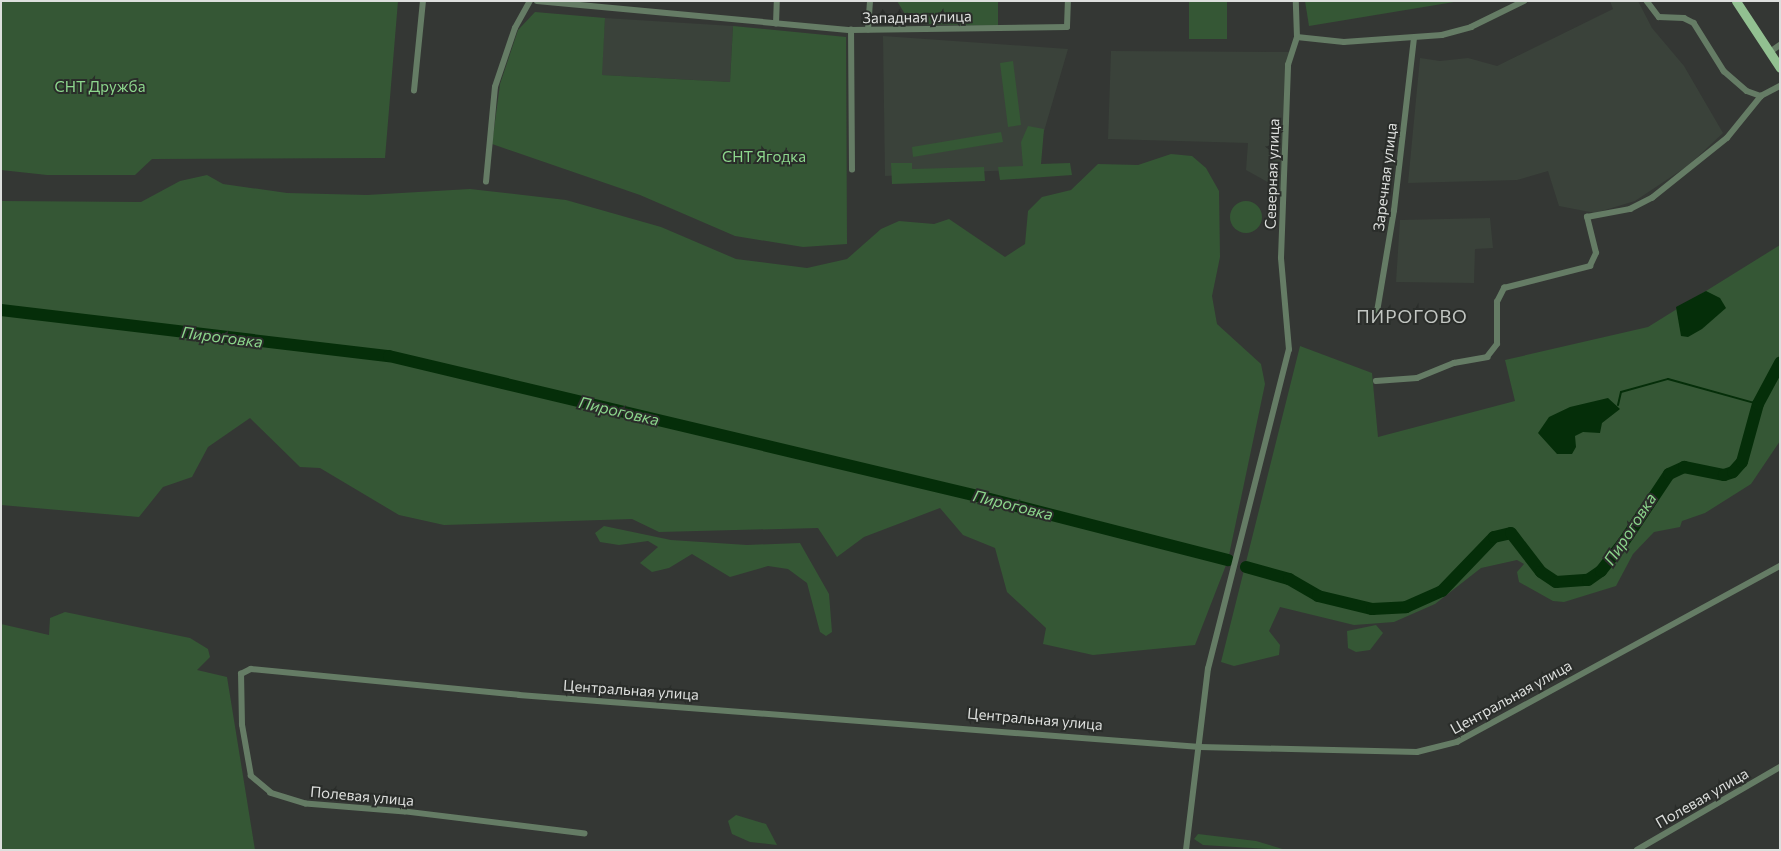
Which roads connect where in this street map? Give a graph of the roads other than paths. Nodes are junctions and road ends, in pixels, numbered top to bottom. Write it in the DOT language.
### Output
graph roads {
  1 [pos="422,1"];
  2 [pos="530,1"];
  3 [pos="536,1"];
  4 [pos="777,1"];
  5 [pos="870,1"];
  6 [pos="1068,1"];
  7 [pos="1296,1"];
  8 [pos="1524,1"];
  9 [pos="1647,1"];
  10 [pos="1736,1"];
  11 [pos="776,24"];
  12 [pos="851,30"];
  13 [pos="868,30"];
  14 [pos="1297,37"];
  15 [pos="1414,39"];
  16 [pos="1780,45"];
  17 [pos="1770,52"];
  18 [pos="1780,68"];
  19 [pos="1780,86"];
  20 [pos="414,91"];
  21 [pos="1762,96"];
  22 [pos="852,170"];
  23 [pos="486,182"];
  24 [pos="1376,318"];
  25 [pos="1376,381"];
  26 [pos="1780,566"];
  27 [pos="243,672"];
  28 [pos="1200,747"];
  29 [pos="1780,768"];
  30 [pos="585,834"];
  31 [pos="1186,850"];
  32 [pos="1637,850"];
  1 -- 20 [label="street"];
  2 -- 23 [label="street"];
  3 -- 11 [label="street"];
  4 -- 11 [label="street"];
  5 -- 13 [label="street"];
  6 -- 13 [label="street, Западная улица"];
  7 -- 14 [label="street, Северная улица"];
  8 -- 15 [label="street"];
  9 -- 21 [label="street"];
  10 -- 17 [label="main road"];
  11 -- 12 [label="street"];
  12 -- 13 [label="street, Западная улица"];
  12 -- 22 [label="street, Западная улица"];
  14 -- 15 [label="street"];
  14 -- 28 [label="street, Северная улица"];
  15 -- 24 [label="street, Заречная улица"];
  16 -- 17 [label="street"];
  17 -- 18 [label="main road"];
  19 -- 21 [label="street"];
  21 -- 25 [label="street"];
  26 -- 28 [label="street, Центральная улица"];
  27 -- 28 [label="street, Центральная улица"];
  27 -- 30 [label="street, Полевая улица"];
  28 -- 31 [label="street, Северная улица"];
  29 -- 32 [label="street, Полевая улица"];
}
